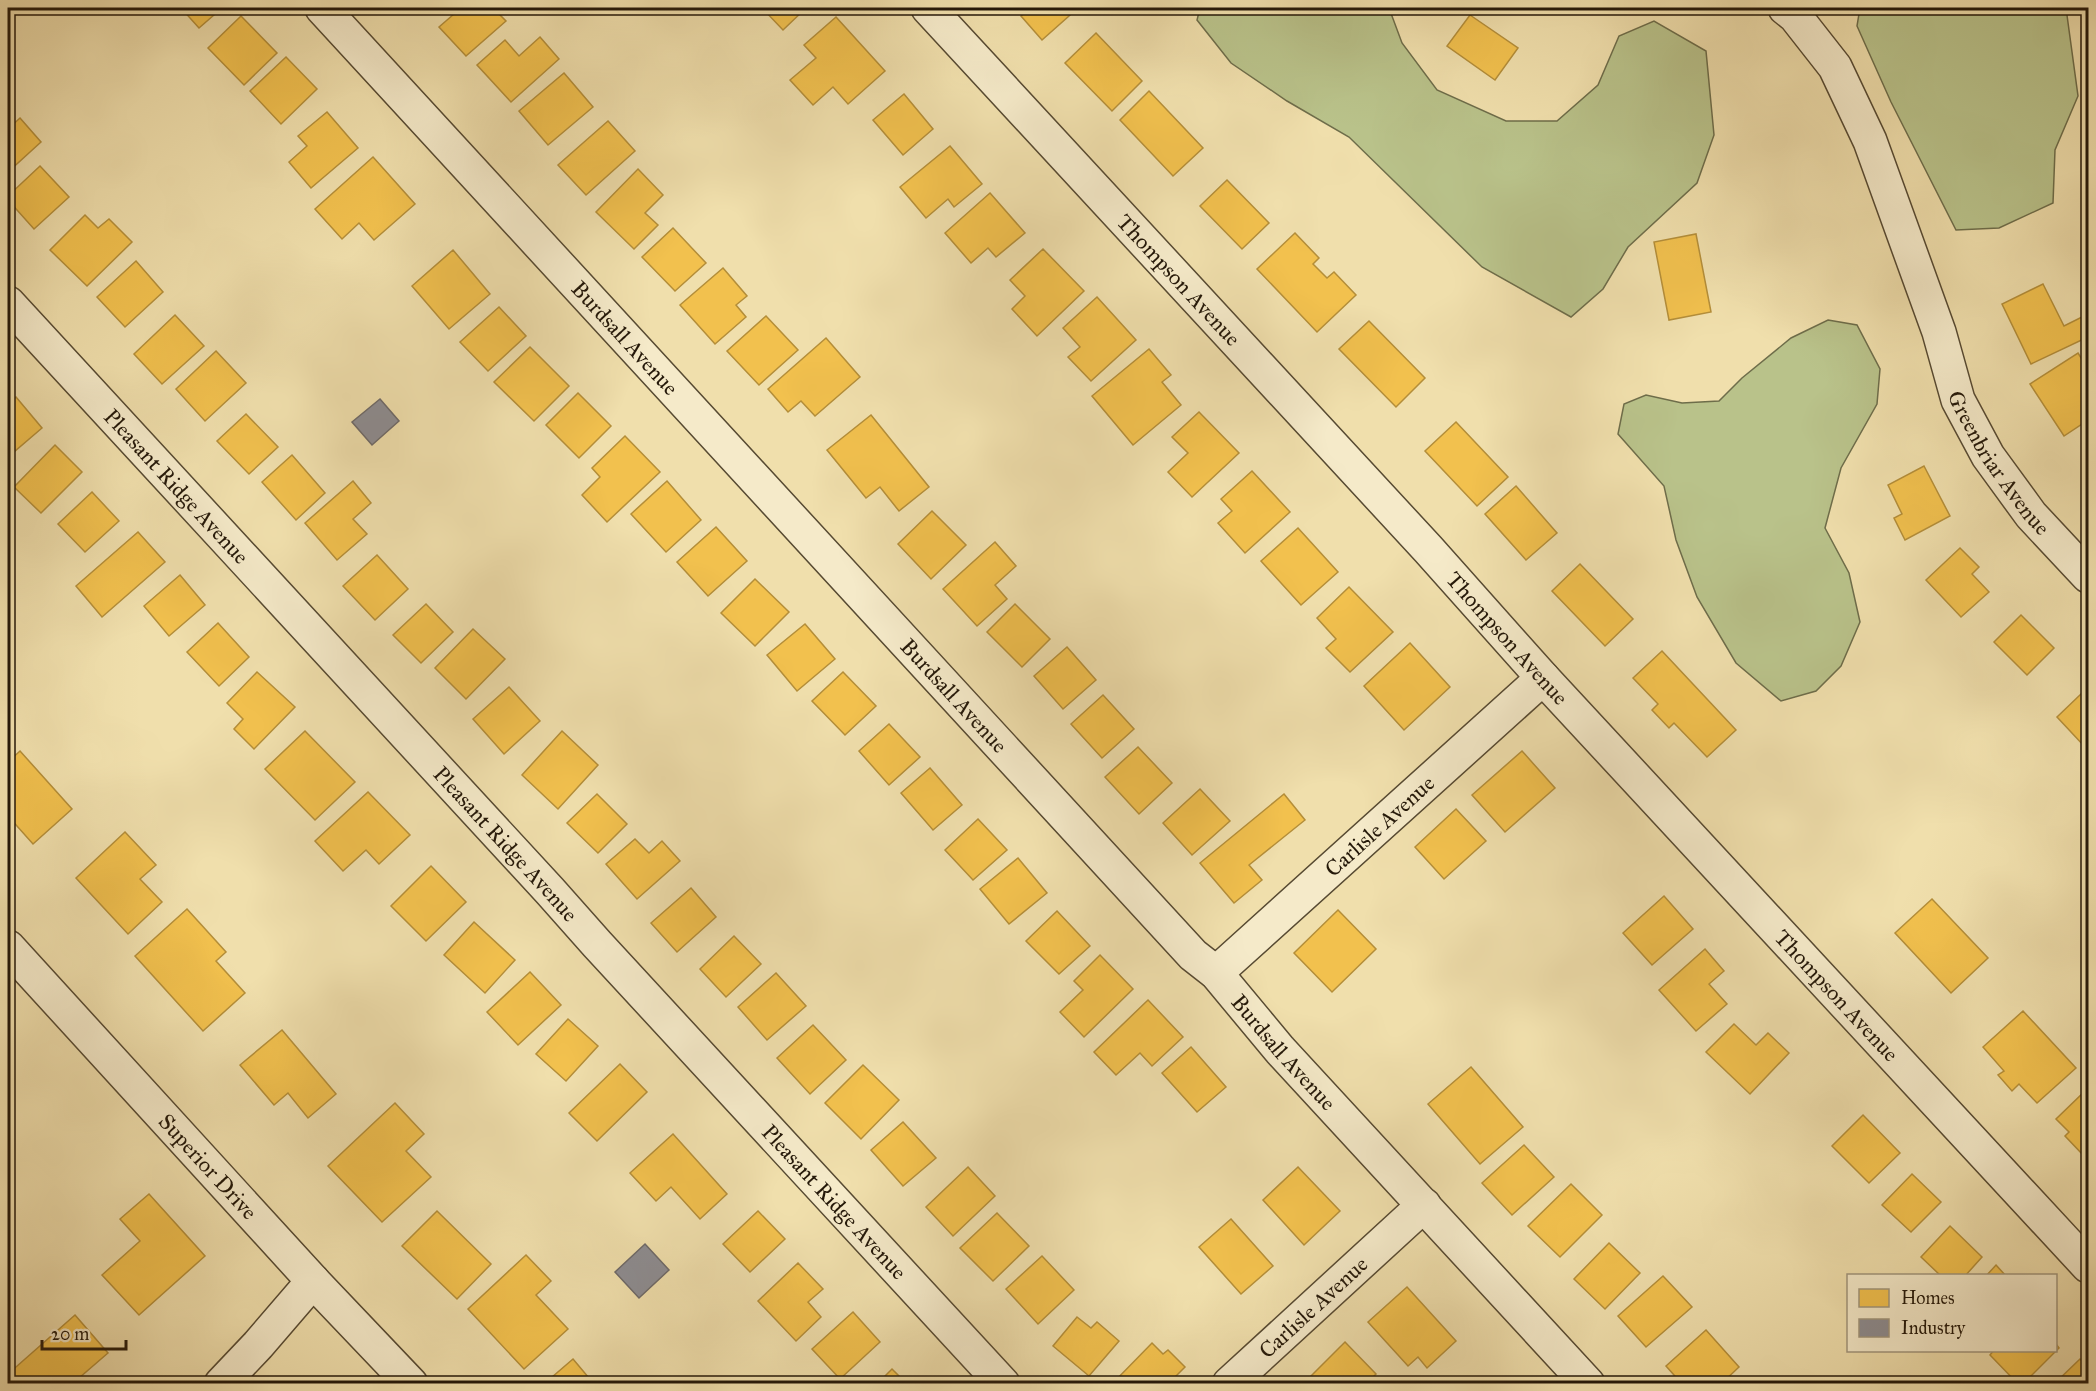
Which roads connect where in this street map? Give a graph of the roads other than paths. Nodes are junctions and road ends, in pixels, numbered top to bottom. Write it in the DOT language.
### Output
graph roads {
  1 [pos="322,8"];
  2 [pos="928,8"];
  3 [pos="1785,8"];
  4 [pos="8,303"];
  5 [pos="2088,576"];
  6 [pos="1543,678"];
  7 [pos="10,954"];
  8 [pos="1216,973"];
  9 [pos="1424,1205"];
  10 [pos="2088,1266"];
  11 [pos="313,1281"];
  12 [pos="220,1383"];
  13 [pos="411,1383"];
  14 [pos="1003,1383"];
  15 [pos="1228,1383"];
  16 [pos="1588,1383"];
  1 -- 8 [label="street, Burdsall Avenue"];
  2 -- 6 [label="street, Thompson Avenue"];
  3 -- 5 [label="street, Greenbriar Avenue"];
  4 -- 14 [label="street, Pleasant Ridge Avenue"];
  6 -- 8 [label="street, Carlisle Avenue"];
  6 -- 10 [label="street, Thompson Avenue"];
  7 -- 11 [label="street, Superior Drive"];
  8 -- 9 [label="street, Burdsall Avenue"];
  9 -- 15 [label="street, Carlisle Avenue"];
  9 -- 16 [label="street, Burdsall Avenue"];
  11 -- 12 [label="street"];
  11 -- 13 [label="street, Superior Drive"];
}
